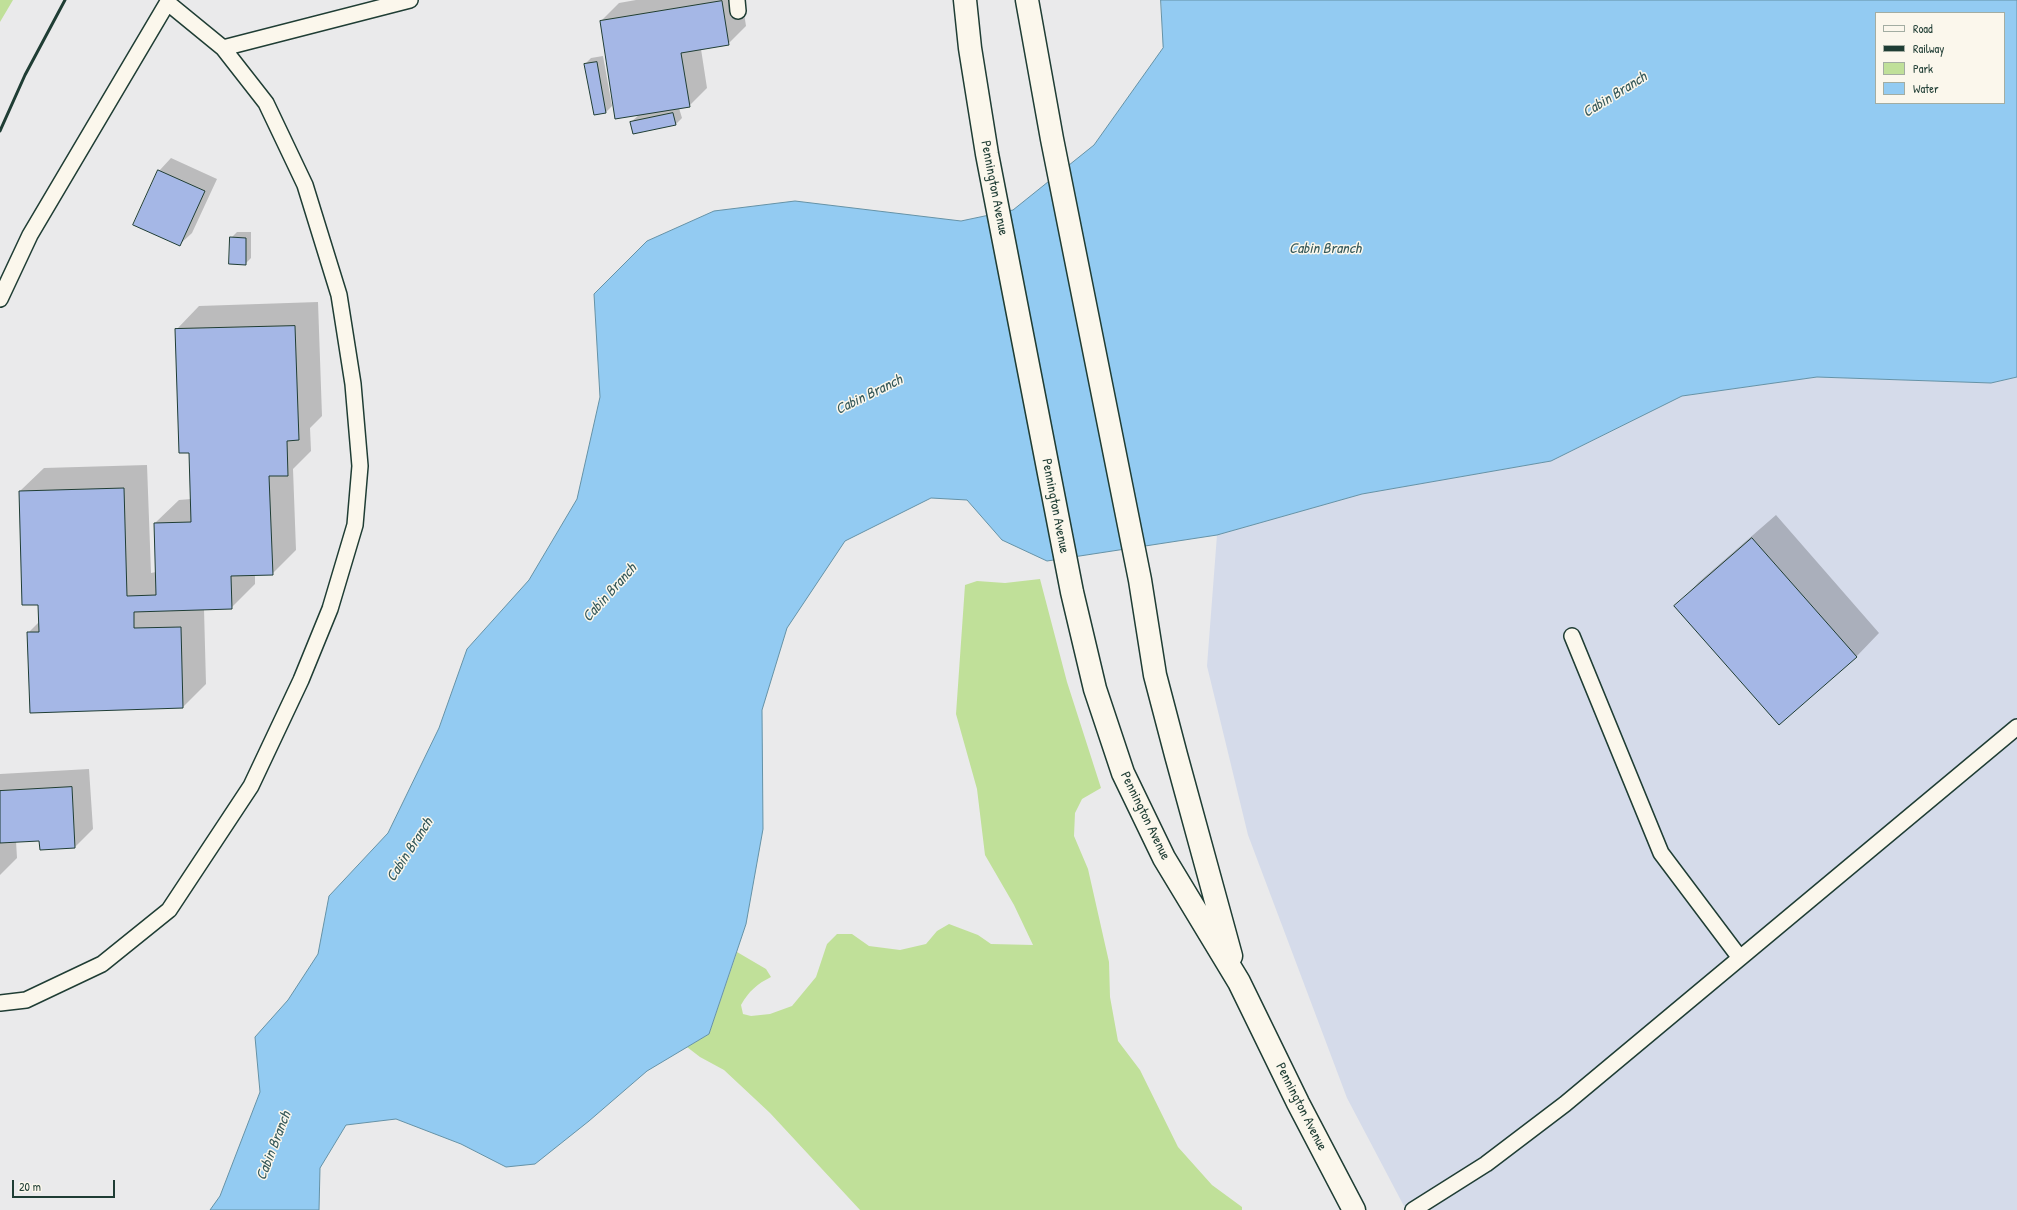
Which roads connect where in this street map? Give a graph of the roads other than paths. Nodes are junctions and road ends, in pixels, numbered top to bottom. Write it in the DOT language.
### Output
graph roads {
  1 [pos="410,0"];
  2 [pos="965,0"];
  3 [pos="1027,0"];
  4 [pos="168,1"];
  5 [pos="224,48"];
  6 [pos="0,299"];
  7 [pos="1572,636"];
  8 [pos="2017,727"];
  9 [pos="1740,958"];
  10 [pos="1239,982"];
  11 [pos="0,1003"];
  12 [pos="1354,1210"];
  13 [pos="1413,1210"];
  1 -- 5 [label="lane"];
  2 -- 10 [label="main road, Pennington Avenue"];
  3 -- 10 [label="main road, Pennington Avenue"];
  4 -- 5 [label="lane"];
  4 -- 6 [label="lane"];
  5 -- 11 [label="lane"];
  7 -- 9 [label="lane"];
  8 -- 9 [label="lane"];
  9 -- 13 [label="lane"];
  10 -- 12 [label="main road, Pennington Avenue"];
}
